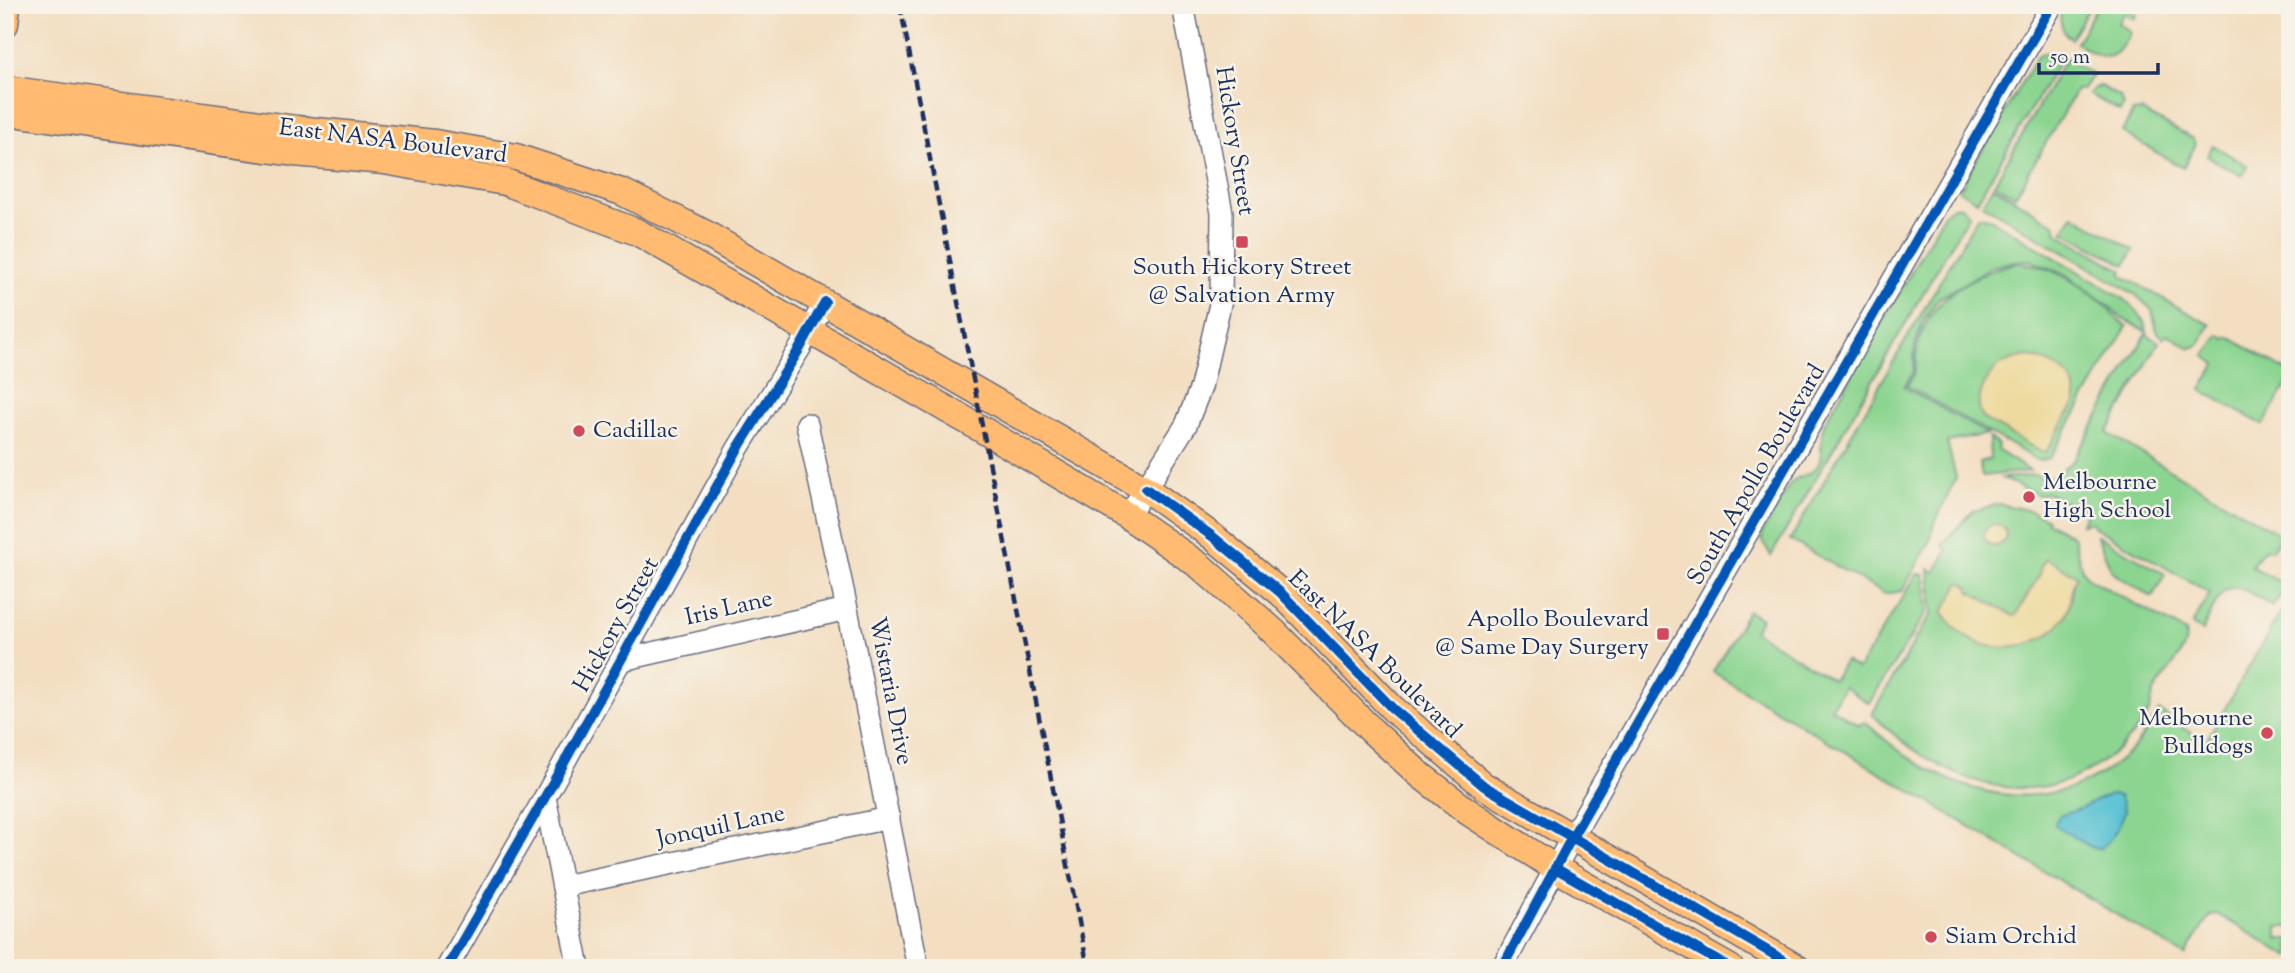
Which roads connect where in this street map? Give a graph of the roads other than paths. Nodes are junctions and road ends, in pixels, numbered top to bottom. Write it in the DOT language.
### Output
graph roads {
  1 [pos="7,5"];
  2 [pos="1183,5"];
  3 [pos="2052,5"];
  4 [pos="5,24"];
  5 [pos="5,89"];
  6 [pos="5,113"];
  7 [pos="825,302"];
  8 [pos="809,332"];
  9 [pos="807,424"];
  10 [pos="1146,489"];
  11 [pos="1128,516"];
  12 [pos="847,609"];
  13 [pos="622,660"];
  14 [pos="1393,709"];
  15 [pos="1371,730"];
  16 [pos="545,797"];
  17 [pos="889,818"];
  18 [pos="1572,837"];
  19 [pos="1555,868"];
  20 [pos="563,886"];
  21 [pos="447,968"];
  22 [pos="579,968"];
  23 [pos="918,968"];
  24 [pos="1502,968"];
  25 [pos="1731,968"];
  26 [pos="1797,968"];
  1 -- 4 [label="main road"];
  2 -- 10 [label="street, Hickory Street"];
  3 -- 18 [label="street, South Apollo Boulevard"];
  5 -- 7 [label="main road, East NASA Boulevard"];
  6 -- 8 [label="main road, East NASA Boulevard"];
  7 -- 8 [label="street, Hickory Street"];
  7 -- 10 [label="main road, East NASA Boulevard"];
  8 -- 11 [label="main road, East NASA Boulevard"];
  8 -- 13 [label="street, Hickory Street"];
  9 -- 12 [label="street, Wistaria Drive"];
  10 -- 11 [label="street, Hickory Street"];
  10 -- 14 [label="main road, East NASA Boulevard"];
  11 -- 15 [label="main road, East NASA Boulevard"];
  12 -- 13 [label="street, Iris Lane"];
  12 -- 17 [label="street, Wistaria Drive"];
  13 -- 16 [label="street, Hickory Street"];
  14 -- 15 [label="main road"];
  14 -- 18 [label="main road, East NASA Boulevard"];
  15 -- 19 [label="main road, East NASA Boulevard"];
  16 -- 20 [label="street"];
  16 -- 21 [label="street, Hickory Street"];
  17 -- 20 [label="street, Jonquil Lane"];
  17 -- 23 [label="street, Wistaria Drive"];
  18 -- 19 [label="street, South Apollo Boulevard"];
  18 -- 26 [label="main road, East NASA Boulevard"];
  19 -- 24 [label="street, South Apollo Boulevard"];
  19 -- 25 [label="main road, East NASA Boulevard"];
  20 -- 22 [label="street"];
}
